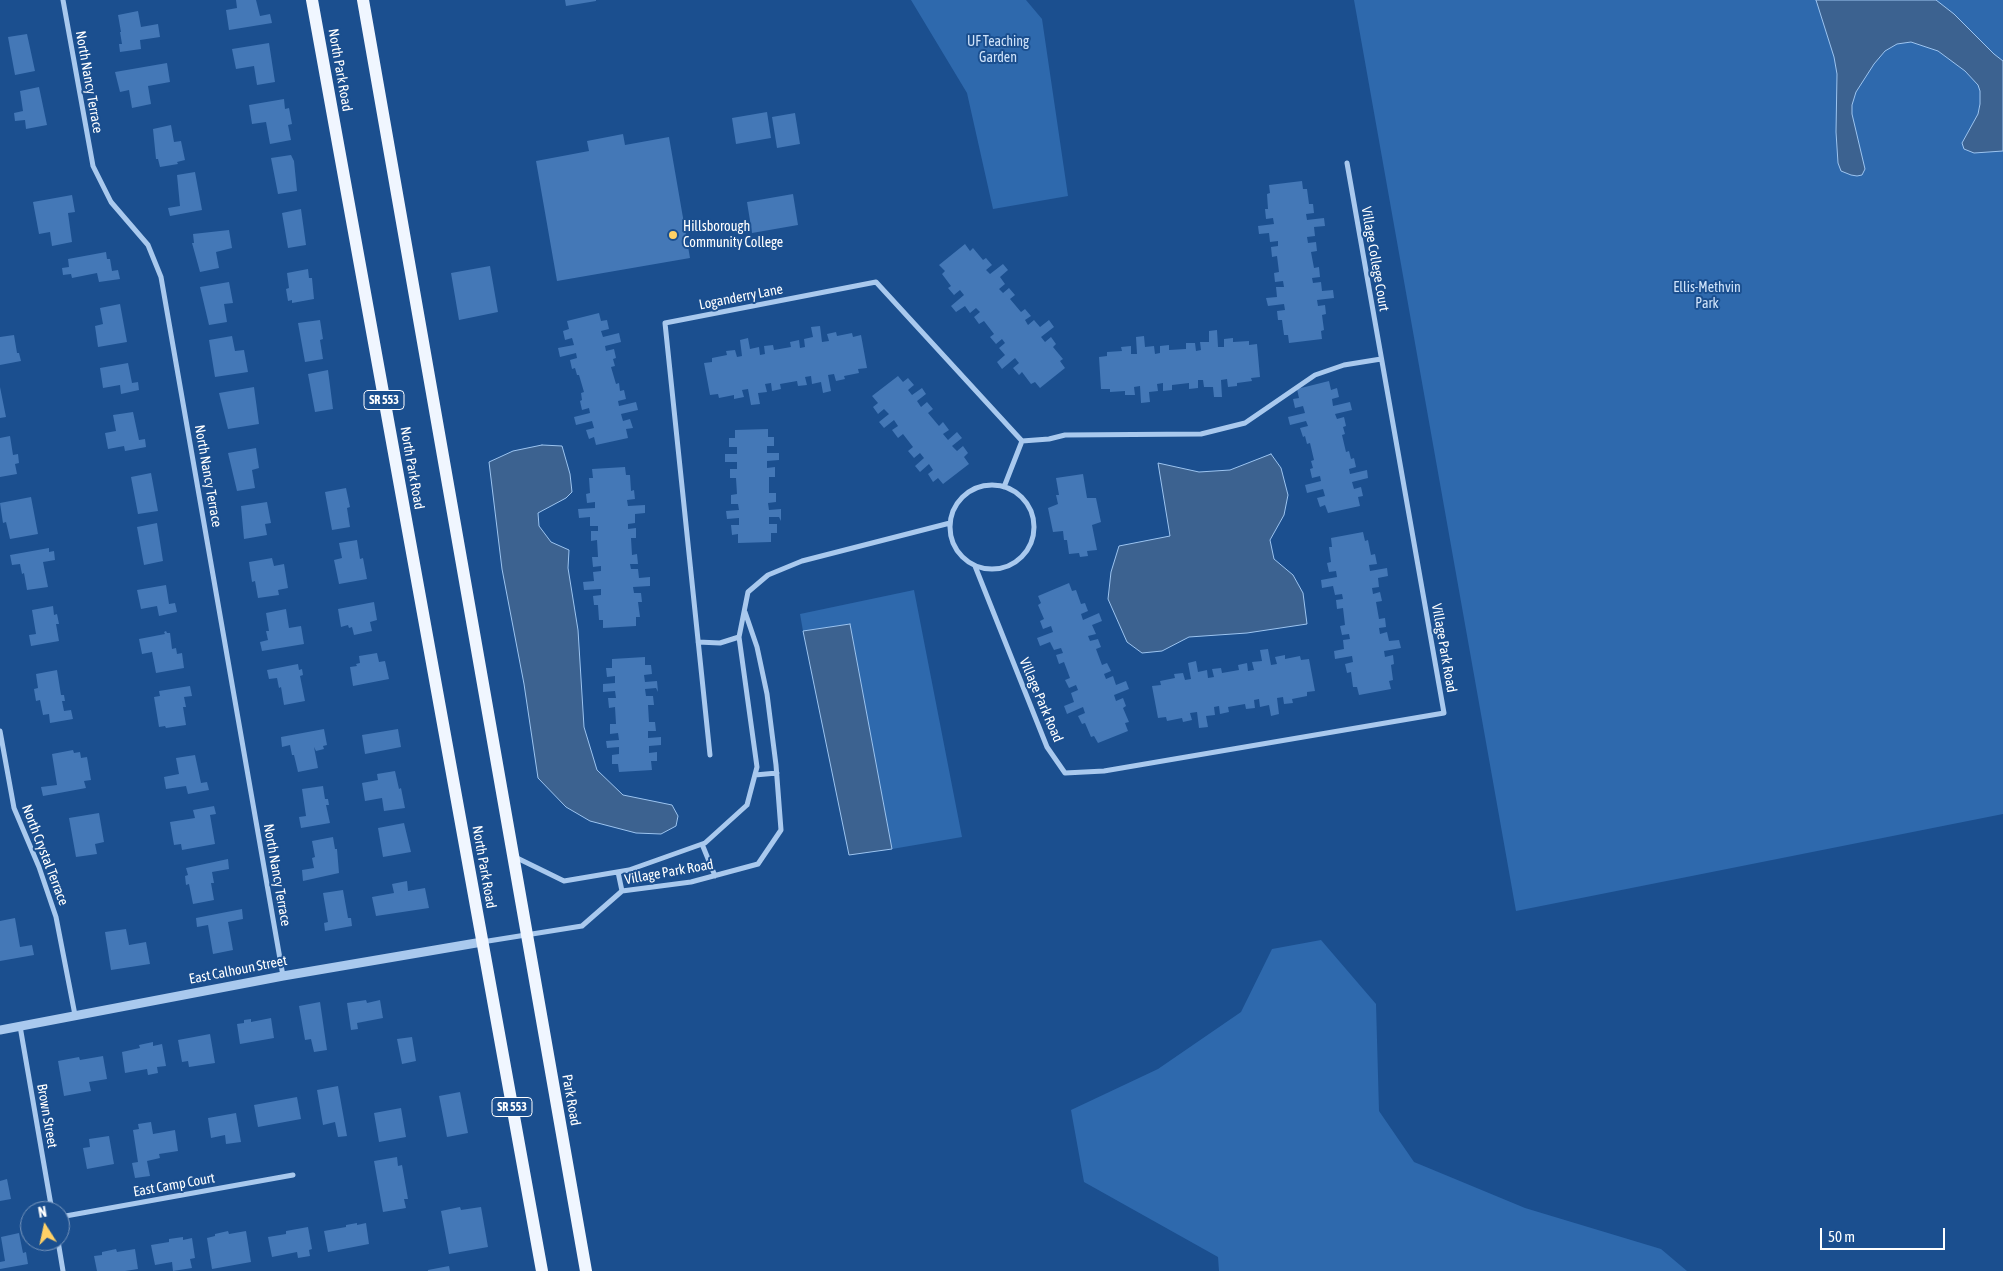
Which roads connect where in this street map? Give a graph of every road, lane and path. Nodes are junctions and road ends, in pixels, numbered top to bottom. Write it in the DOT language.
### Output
graph roads {
  1 [pos="63,0"];
  2 [pos="312,0"];
  3 [pos="363,0"];
  4 [pos="1347,163"];
  5 [pos="1381,359"];
  6 [pos="1022,441"];
  7 [pos="1004,487"];
  8 [pos="950,523"];
  9 [pos="975,566"];
  10 [pos="744,610"];
  11 [pos="739,637"];
  12 [pos="698,642"];
  13 [pos="0,731"];
  14 [pos="710,755"];
  15 [pos="777,773"];
  16 [pos="755,775"];
  17 [pos="702,844"];
  18 [pos="512,856"];
  19 [pos="618,872"];
  20 [pos="715,876"];
  21 [pos="622,891"];
  22 [pos="526,934"];
  23 [pos="482,942"];
  24 [pos="283,976"];
  25 [pos="75,1015"];
  26 [pos="20,1026"];
  27 [pos="0,1030"];
  28 [pos="293,1175"];
  29 [pos="50,1201"];
  30 [pos="70,1215"];
  31 [pos="60,1251"];
  32 [pos="63,1271"];
  33 [pos="542,1271"];
  34 [pos="586,1271"];
  1 -- 24 [label="street, North Nancy Terrace"];
  2 -- 23 [label="main road, North Park Road / SR 553"];
  3 -- 18 [label="main road"];
  4 -- 5 [label="street, Village College Court"];
  5 -- 6 [label="street"];
  5 -- 9 [label="street, Village Park Road"];
  6 -- 7 [label="street"];
  6 -- 12 [label="street, Loganderry Lane"];
  7 -- 8 [label="street"];
  7 -- 9 [label="street"];
  8 -- 9 [label="street, Village Park Road"];
  8 -- 10 [label="street, Village Park Road"];
  10 -- 11 [label="street, Village Park Road"];
  10 -- 15 [label="street, Village Park Road"];
  11 -- 12 [label="street"];
  11 -- 16 [label="street, Village Park Road"];
  12 -- 14 [label="street, Loganderry Lane"];
  13 -- 25 [label="street, North Crystal Terrace"];
  15 -- 16 [label="street"];
  15 -- 20 [label="street, Village Park Road"];
  16 -- 17 [label="street, Village Park Road"];
  17 -- 19 [label="street, Village Park Road"];
  17 -- 20 [label="street"];
  18 -- 19 [label="street, Village Park Road"];
  18 -- 22 [label="main road"];
  19 -- 21 [label="street"];
  20 -- 21 [label="street, Village Park Road"];
  21 -- 22 [label="street, Village Park Road"];
  22 -- 23 [label="street, Village Park Road"];
  22 -- 34 [label="main road, Park Road"];
  23 -- 24 [label="street, East Calhoun Street"];
  23 -- 33 [label="main road, SR 553"];
  24 -- 25 [label="street, East Calhoun Street"];
  25 -- 26 [label="street, East Calhoun Street"];
  26 -- 27 [label="street, East Calhoun Street"];
  26 -- 29 [label="street, Brown Street"];
  28 -- 30 [label="street, East Camp Court"];
  31 -- 32 [label="street"];
}
